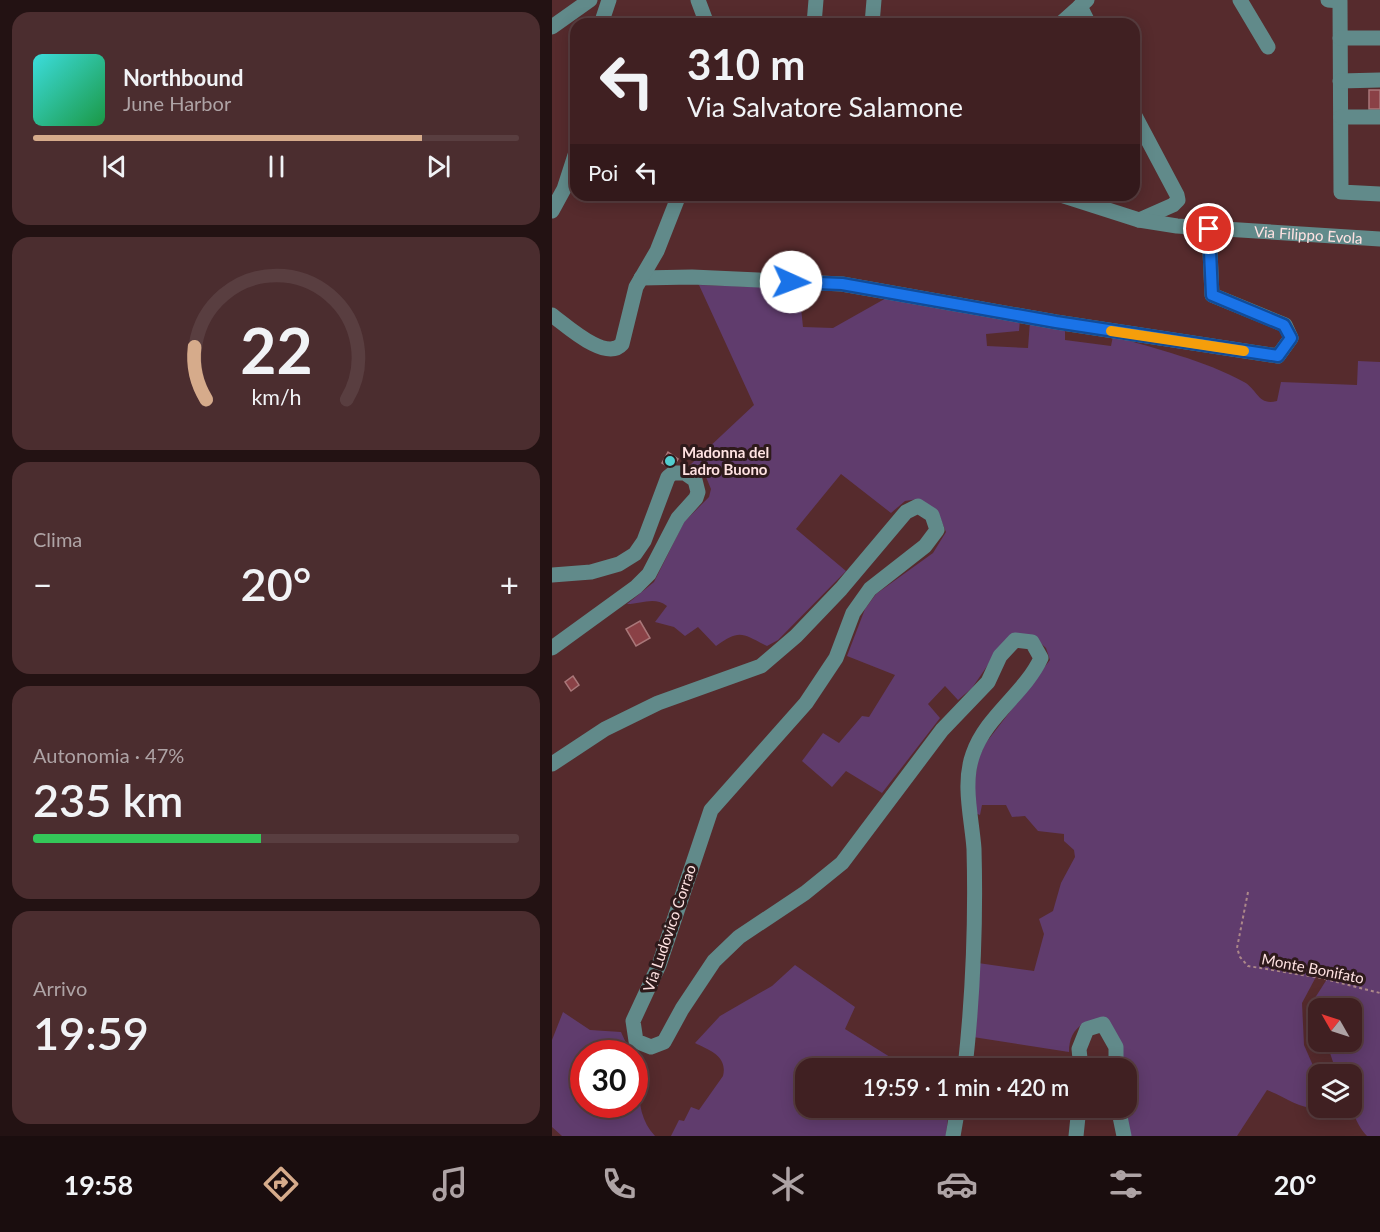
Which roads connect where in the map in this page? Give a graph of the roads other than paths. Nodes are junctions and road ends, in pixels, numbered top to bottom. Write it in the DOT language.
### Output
graph roads {
  1 [pos="590,0"];
  2 [pos="609,0"];
  3 [pos="698,0"];
  4 [pos="816,0"];
  5 [pos="874,0"];
  6 [pos="1240,0"];
  7 [pos="1328,0"];
  8 [pos="1084,3"];
  9 [pos="603,18"];
  10 [pos="705,18"];
  11 [pos="814,18"];
  12 [pos="873,18"];
  13 [pos="1067,18"];
  14 [pos="1088,18"];
  15 [pos="552,27"];
  16 [pos="1340,38"];
  17 [pos="1380,38"];
  18 [pos="1268,47"];
  19 [pos="1380,80"];
  20 [pos="1340,81"];
  21 [pos="1341,117"];
  22 [pos="1380,117"];
  23 [pos="1141,145"];
  24 [pos="570,170"];
  25 [pos="1380,194"];
  26 [pos="677,201"];
  27 [pos="1080,201"];
  28 [pos="552,211"];
  29 [pos="1139,220"];
  30 [pos="1209,229"];
  31 [pos="1380,239"];
  32 [pos="641,278"];
  33 [pos="552,315"];
  34 [pos="552,575"];
  35 [pos="552,648"];
  36 [pos="552,764"];
  37 [pos="966,1058"];
  38 [pos="1080,1058"];
  39 [pos="1116,1058"];
  40 [pos="956,1118"];
  41 [pos="1078,1118"];
  42 [pos="1120,1118"];
  43 [pos="953,1136"];
  44 [pos="1076,1136"];
  45 [pos="1124,1136"];
  1 -- 15 [label="street"];
  2 -- 9 [label="street"];
  3 -- 10 [label="street"];
  4 -- 11 [label="street"];
  5 -- 12 [label="street"];
  6 -- 18 [label="street"];
  7 -- 16 [label="street"];
  8 -- 13 [label="street"];
  8 -- 14 [label="street"];
  16 -- 17 [label="street"];
  16 -- 20 [label="street"];
  19 -- 20 [label="street"];
  20 -- 21 [label="street"];
  21 -- 22 [label="street"];
  21 -- 25 [label="street"];
  23 -- 29 [label="street"];
  24 -- 28 [label="street"];
  26 -- 32 [label="street"];
  27 -- 29 [label="street, Via Filippo Evola"];
  29 -- 30 [label="street, Via Filippo Evola"];
  30 -- 31 [label="street, Via Filippo Evola"];
  30 -- 32 [label="street"];
  32 -- 33 [label="street"];
  34 -- 35 [label="street"];
  36 -- 37 [label="street, Via Ludovico Corrao"];
  38 -- 39 [label="street"];
  40 -- 43 [label="street"];
  41 -- 44 [label="street"];
  42 -- 45 [label="street"];
}
